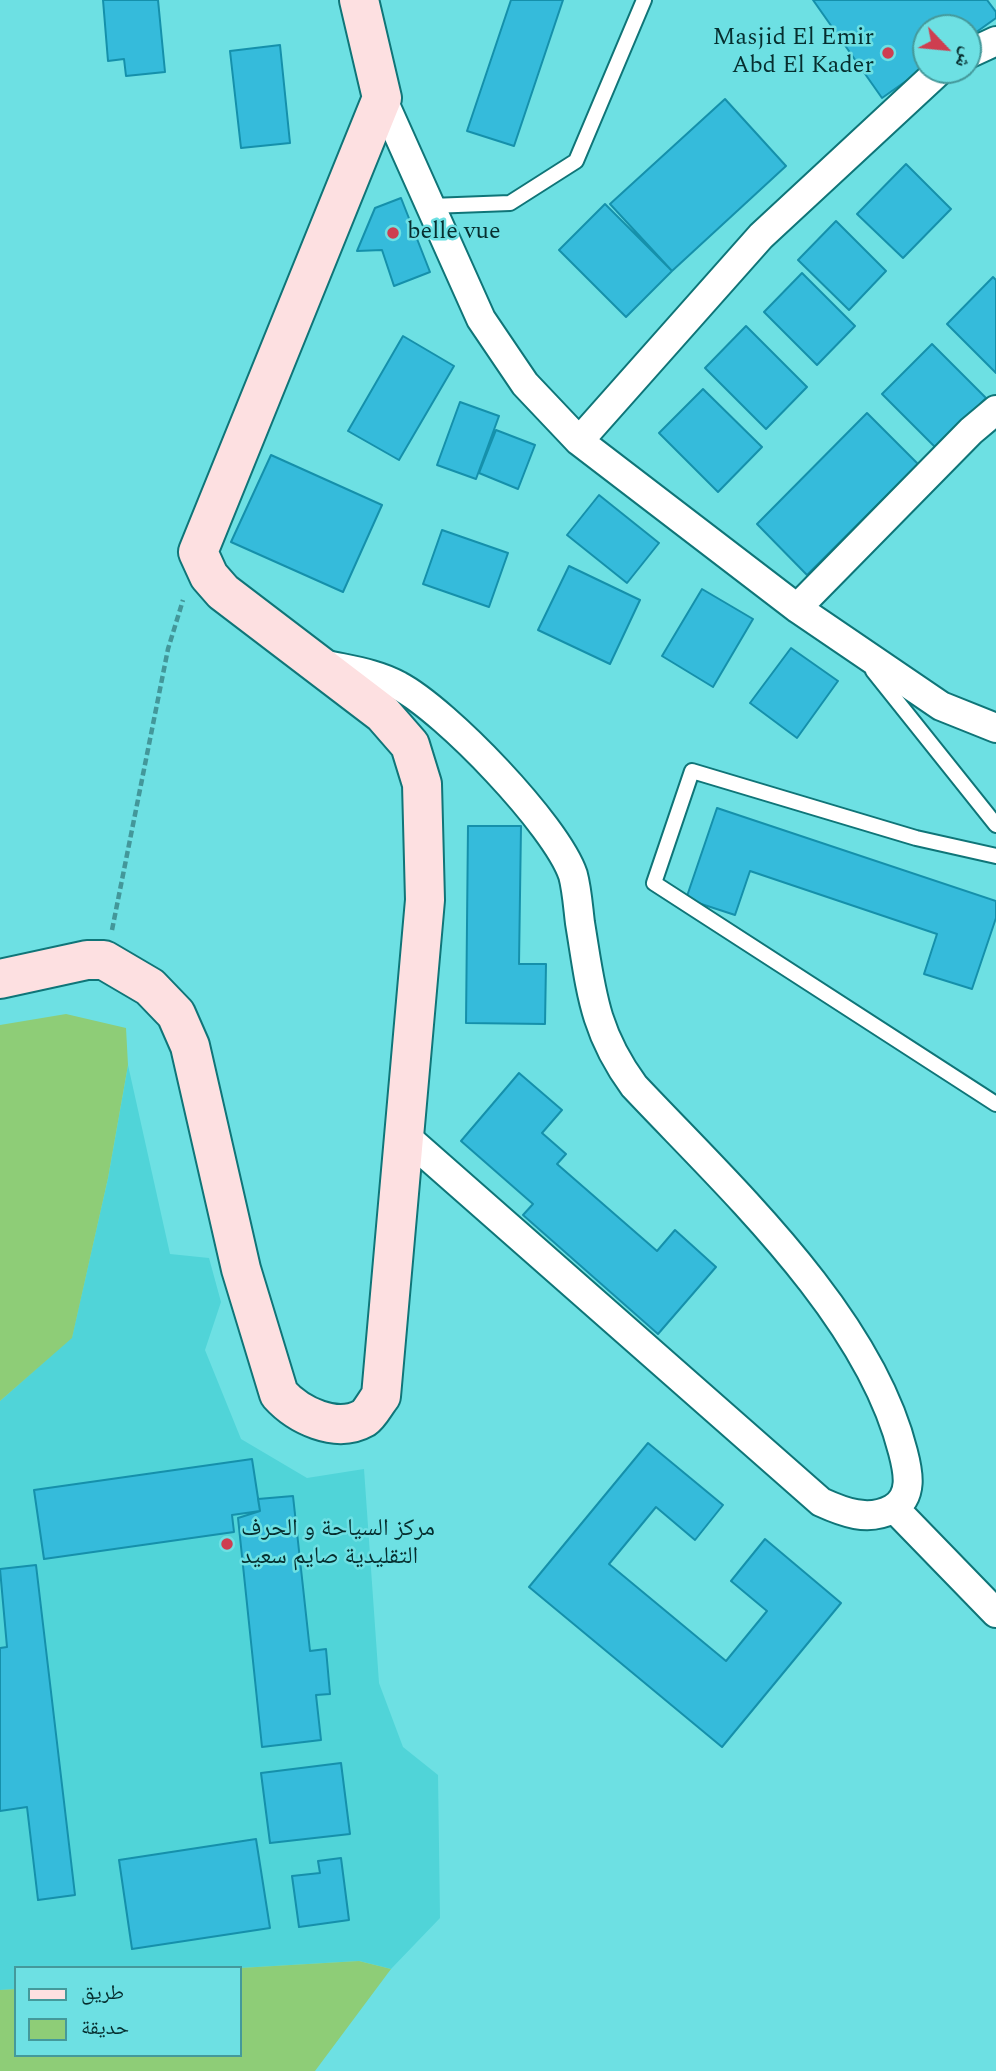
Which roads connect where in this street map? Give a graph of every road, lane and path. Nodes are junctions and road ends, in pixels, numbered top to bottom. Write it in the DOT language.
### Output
graph roads {
  1 [pos="359,0"];
  2 [pos="644,0"];
  3 [pos="925,84"];
  4 [pos="382,98"];
  5 [pos="431,206"];
  6 [pos="996,410"];
  7 [pos="579,441"];
  8 [pos="797,608"];
  9 [pos="853,645"];
  10 [pos="168,649"];
  11 [pos="317,662"];
  12 [pos="996,728"];
  13 [pos="996,825"];
  14 [pos="996,856"];
  15 [pos="104,960"];
  16 [pos="0,979"];
  17 [pos="996,1104"];
  18 [pos="404,1135"];
  19 [pos="894,1508"];
  20 [pos="996,1613"];
  1 -- 4 [label="street"];
  2 -- 5 [label="lane"];
  3 -- 7 [label="street"];
  4 -- 5 [label="street"];
  4 -- 11 [label="street"];
  5 -- 7 [label="street"];
  6 -- 8 [label="street"];
  7 -- 8 [label="street"];
  8 -- 9 [label="street"];
  9 -- 12 [label="street"];
  9 -- 13 [label="lane"];
  10 -- 15 [label="path"];
  11 -- 18 [label="street"];
  11 -- 19 [label="street"];
  14 -- 17 [label="lane"];
  15 -- 16 [label="street"];
  15 -- 18 [label="street"];
  18 -- 19 [label="street"];
  19 -- 20 [label="street"];
}
